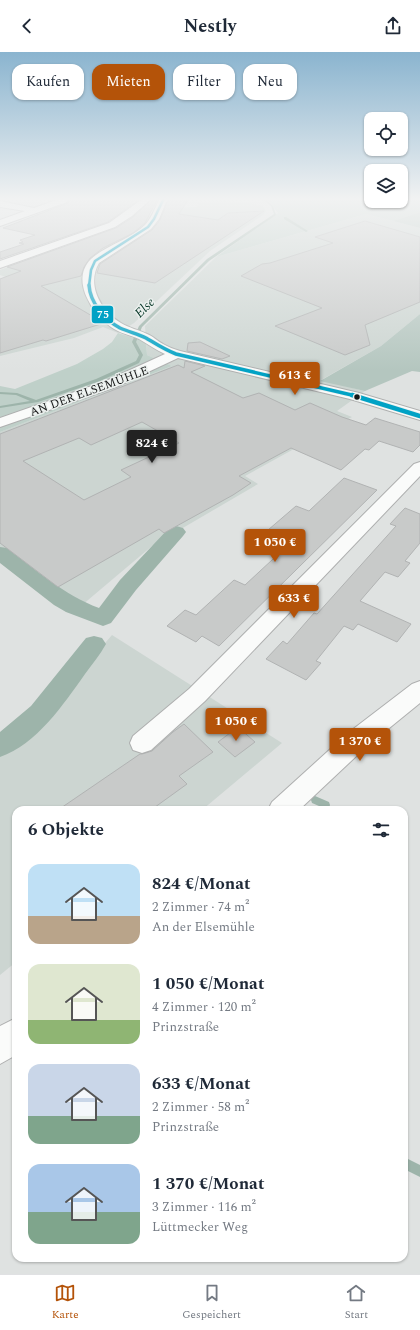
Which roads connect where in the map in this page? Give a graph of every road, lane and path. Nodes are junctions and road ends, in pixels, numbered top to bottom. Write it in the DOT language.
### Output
graph roads {
  1 [pos="22,257"];
  2 [pos="101,257"];
  3 [pos="0,265"];
  4 [pos="176,354"];
  5 [pos="420,416"];
  6 [pos="0,423"];
  7 [pos="420,467"];
  8 [pos="420,690"];
  9 [pos="142,743"];
  10 [pos="285,806"];
  11 [pos="12,1037"];
  12 [pos="0,1047"];
  1 -- 3 [label="street"];
  2 -- 4 [label="street"];
  4 -- 5 [label="street"];
  4 -- 6 [label="street, AN DER ELSEMÜHLE"];
  7 -- 9 [label="street"];
  8 -- 10 [label="street"];
  11 -- 12 [label="street"];
}
